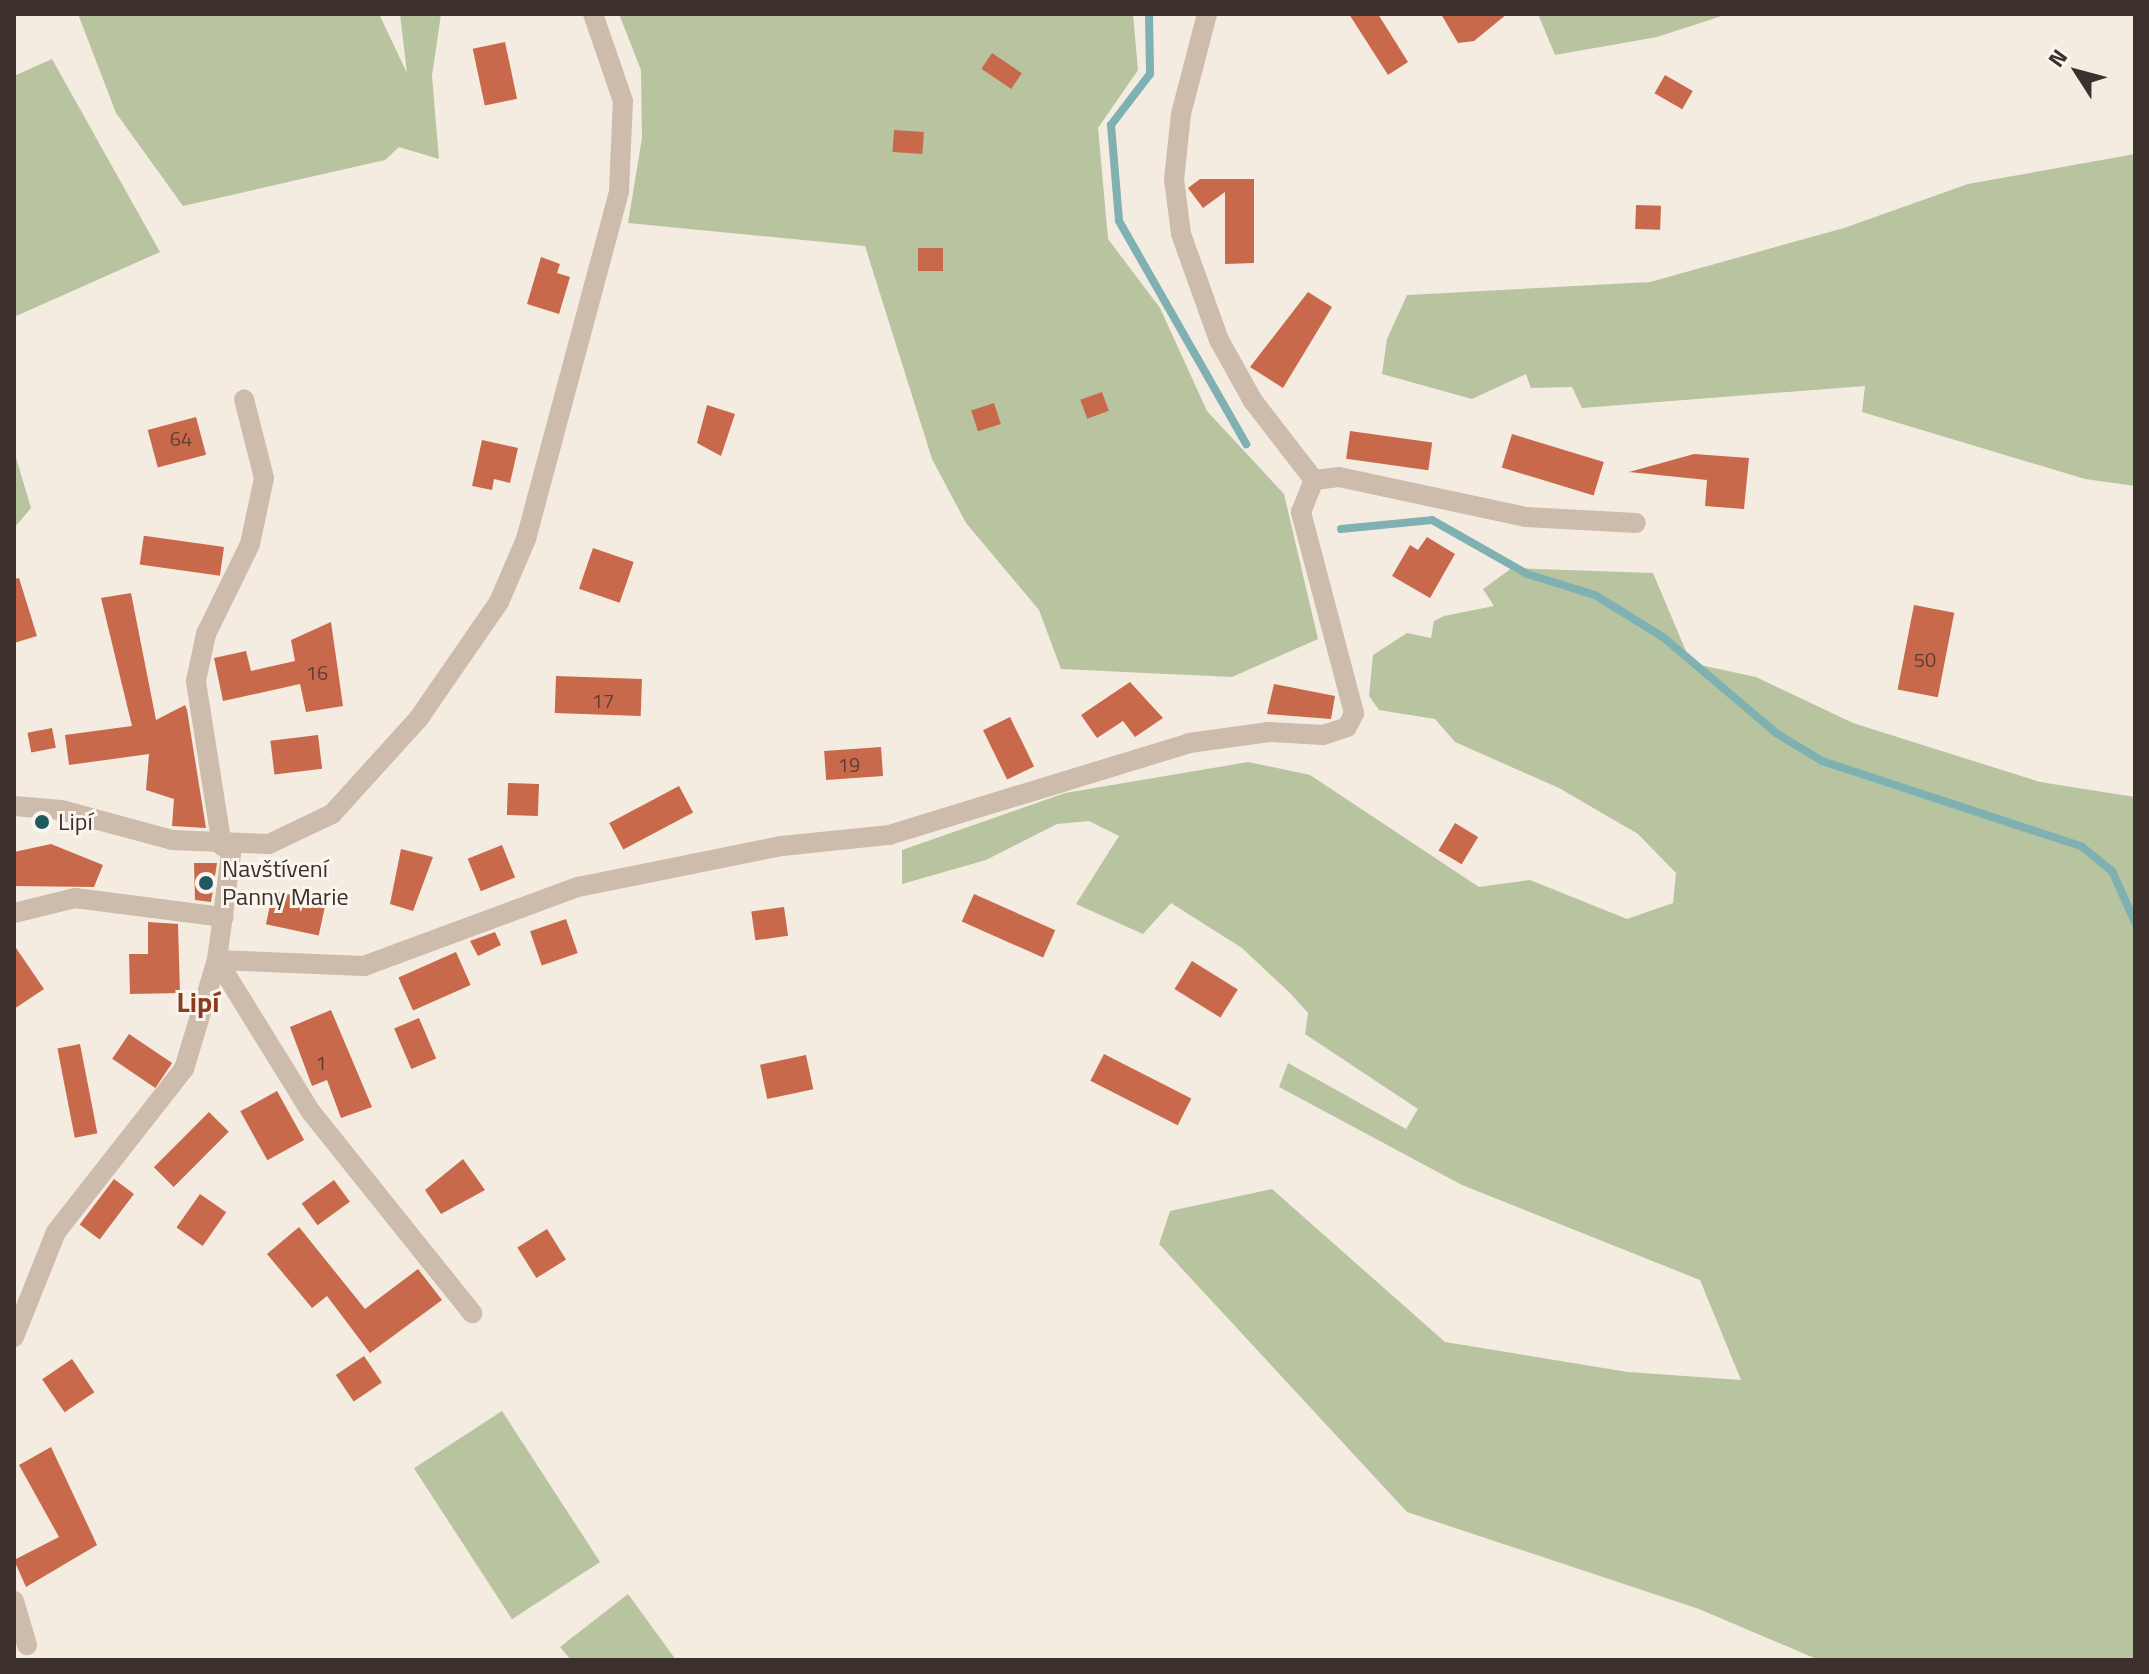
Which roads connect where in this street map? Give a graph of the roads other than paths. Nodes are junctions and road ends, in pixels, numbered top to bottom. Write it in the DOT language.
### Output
graph roads {
  1 [pos="593,14"];
  2 [pos="1207,14"];
  3 [pos="244,399"];
  4 [pos="1314,480"];
  5 [pos="1636,523"];
  6 [pos="14,806"];
  7 [pos="227,846"];
  8 [pos="14,913"];
  9 [pos="224,917"];
  10 [pos="217,960"];
  11 [pos="472,1313"];
  12 [pos="14,1337"];
  13 [pos="14,1601"];
  14 [pos="27,1645"];
  1 -- 7 [label="street"];
  2 -- 4 [label="street"];
  3 -- 7 [label="street"];
  4 -- 5 [label="street"];
  4 -- 10 [label="street"];
  6 -- 7 [label="street"];
  7 -- 9 [label="street"];
  8 -- 9 [label="street"];
  9 -- 10 [label="street"];
  10 -- 11 [label="street"];
  10 -- 12 [label="street"];
  13 -- 14 [label="street"];
}
